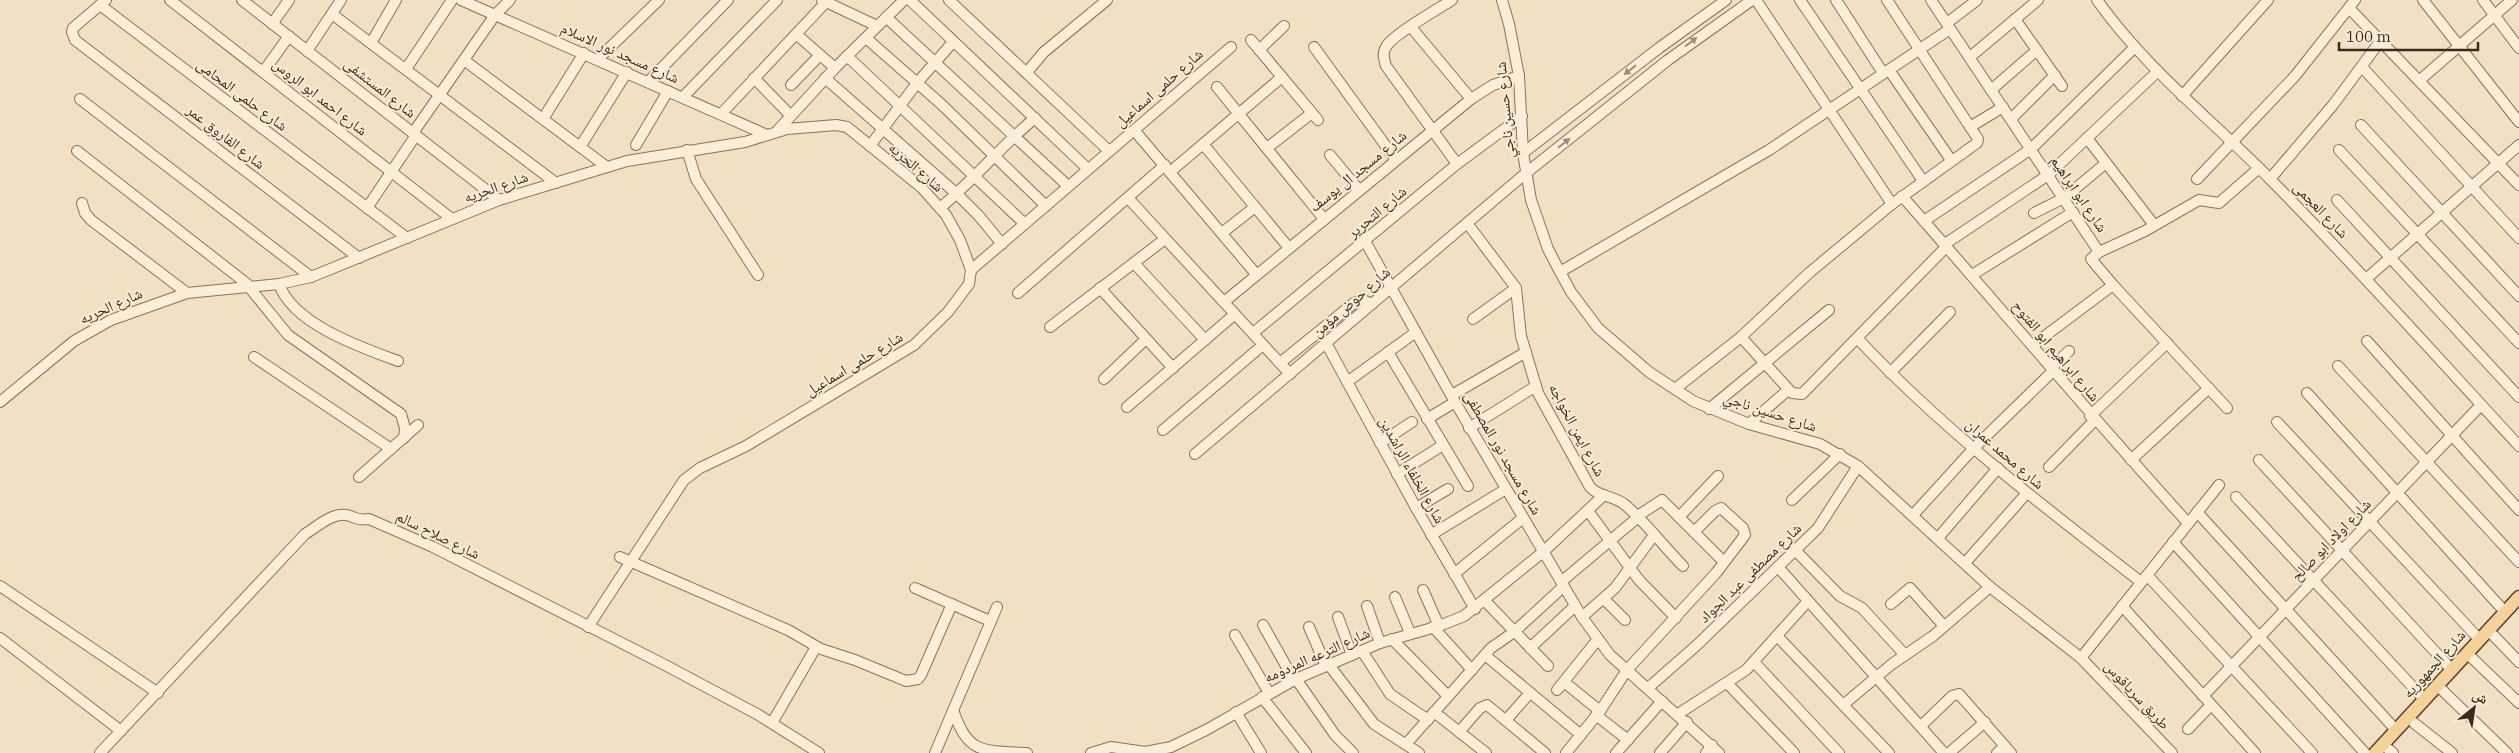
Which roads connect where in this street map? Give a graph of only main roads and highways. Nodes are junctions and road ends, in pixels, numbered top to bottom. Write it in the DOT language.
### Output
graph roads {
  1 [pos="2519,597"];
  2 [pos="2519,610"];
  3 [pos="2439,688"];
  4 [pos="2389,752"];
  5 [pos="2375,753"];
  1 -- 3 [label="main road, شارع الجمهوريه"];
  2 -- 3 [label="main road, شارع الجمهوريه"];
  3 -- 4 [label="main road, شارع الجمهوريه"];
  3 -- 5 [label="main road, شارع الجمهوريه"];
}
